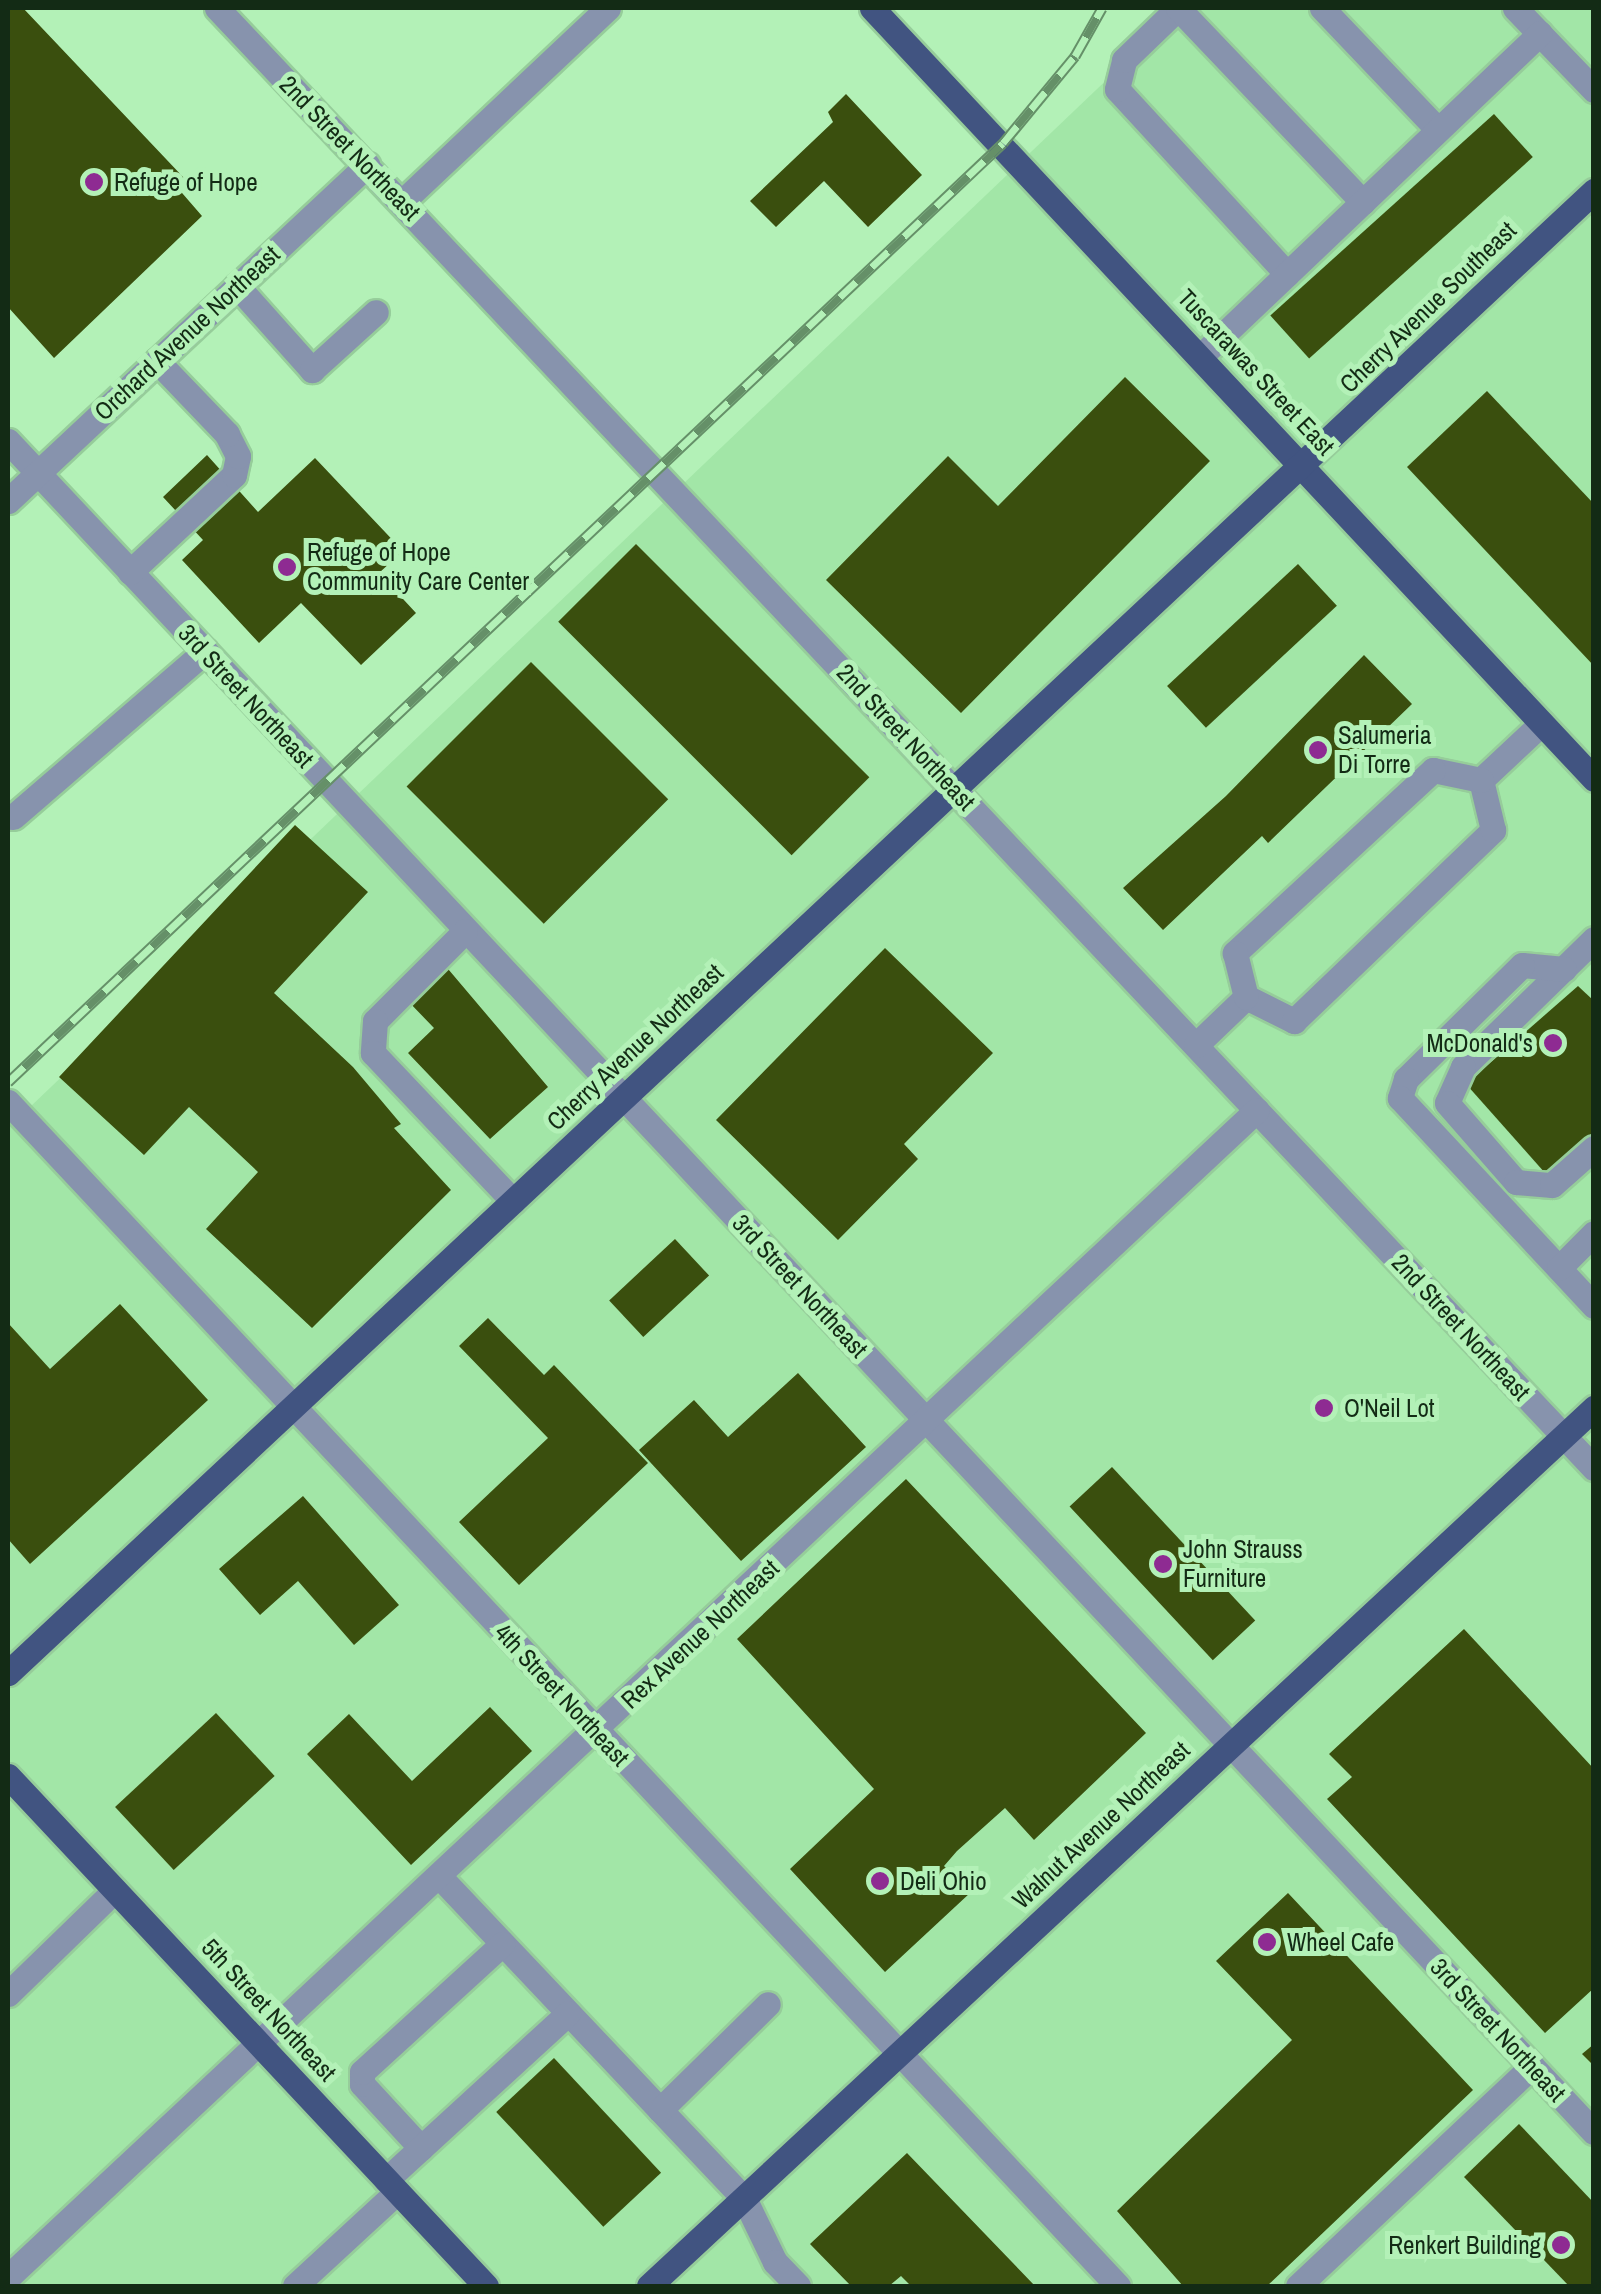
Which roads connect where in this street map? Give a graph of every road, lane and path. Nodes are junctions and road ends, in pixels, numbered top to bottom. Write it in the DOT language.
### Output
graph roads {
  1 [pos="608,8"];
  2 [pos="872,8"];
  3 [pos="1322,8"];
  4 [pos="1515,8"];
  5 [pos="232,13"];
  6 [pos="1540,33"];
  7 [pos="1594,90"];
  8 [pos="1438,130"];
  9 [pos="366,165"];
  10 [pos="1594,191"];
  11 [pos="402,202"];
  12 [pos="1362,202"];
  13 [pos="1287,274"];
  14 [pos="237,286"];
  15 [pos="376,312"];
  16 [pos="1201,356"];
  17 [pos="157,361"];
  18 [pos="8,441"];
  19 [pos="1304,467"];
  20 [pos="38,473"];
  21 [pos="8,501"];
  22 [pos="130,572"];
  23 [pos="205,652"];
  24 [pos="1542,723"];
  25 [pos="1594,779"];
  26 [pos="1481,780"];
  27 [pos="955,790"];
  28 [pos="13,817"];
  29 [pos="465,931"];
  30 [pos="1593,942"];
  31 [pos="1564,969"];
  32 [pos="1246,997"];
  33 [pos="1196,1045"];
  34 [pos="624,1098"];
  35 [pos="8,1102"];
  36 [pos="1258,1110"];
  37 [pos="1594,1148"];
  38 [pos="513,1201"];
  39 [pos="1594,1233"];
  40 [pos="1559,1268"];
  41 [pos="1594,1306"];
  42 [pos="291,1407"];
  43 [pos="1594,1408"];
  44 [pos="927,1421"];
  45 [pos="1563,1436"];
  46 [pos="1594,1468"];
  47 [pos="8,1673"];
  48 [pos="596,1732"];
  49 [pos="1231,1745"];
  50 [pos="8,1776"];
  51 [pos="438,1876"];
  52 [pos="115,1890"];
  53 [pos="502,1944"];
  54 [pos="8,1994"];
  55 [pos="768,2004"];
  56 [pos="568,2013"];
  57 [pos="258,2043"];
  58 [pos="899,2054"];
  59 [pos="1532,2066"];
  60 [pos="660,2110"];
  61 [pos="1594,2132"];
  62 [pos="421,2148"];
  63 [pos="392,2186"];
  64 [pos="744,2198"];
  65 [pos="8,2277"];
  66 [pos="313,2281"];
  67 [pos="486,2286"];
  68 [pos="650,2286"];
  69 [pos="798,2286"];
  70 [pos="1118,2286"];
  71 [pos="1298,2286"];
  1 -- 11 [label="street"];
  2 -- 16 [label="main road, Tuscarawas Street East"];
  3 -- 8 [label="street"];
  4 -- 6 [label="street"];
  5 -- 9 [label="street, 2nd Street Northeast"];
  6 -- 7 [label="street"];
  6 -- 8 [label="street"];
  8 -- 12 [label="street"];
  9 -- 11 [label="street, 2nd Street Northeast"];
  9 -- 14 [label="street, Orchard Avenue Northeast"];
  10 -- 19 [label="main road, Cherry Avenue Southeast"];
  11 -- 27 [label="street, 2nd Street Northeast"];
  12 -- 13 [label="street"];
  12 -- 13 [label="street"];
  13 -- 16 [label="street"];
  14 -- 15 [label="street"];
  14 -- 17 [label="street, Orchard Avenue Northeast"];
  16 -- 19 [label="main road, Tuscarawas Street East"];
  17 -- 20 [label="street, Orchard Avenue Northeast"];
  17 -- 22 [label="street"];
  18 -- 20 [label="street, 3rd Street Northeast"];
  19 -- 24 [label="main road, Tuscarawas Street East"];
  19 -- 27 [label="main road, Cherry Avenue Northeast"];
  20 -- 21 [label="street, Orchard Avenue Northeast"];
  20 -- 22 [label="street, 3rd Street Northeast"];
  22 -- 23 [label="street, 3rd Street Northeast"];
  23 -- 28 [label="street"];
  23 -- 29 [label="street, 3rd Street Northeast"];
  24 -- 25 [label="main road, Tuscarawas Street East"];
  24 -- 26 [label="street"];
  26 -- 32 [label="street"];
  26 -- 32 [label="street"];
  27 -- 33 [label="street, 2nd Street Northeast"];
  27 -- 34 [label="main road, Cherry Avenue Northeast"];
  29 -- 34 [label="street, 3rd Street Northeast"];
  29 -- 38 [label="street"];
  30 -- 31 [label="street"];
  31 -- 37 [label="street"];
  31 -- 40 [label="street"];
  32 -- 33 [label="street"];
  33 -- 36 [label="street, 2nd Street Northeast"];
  34 -- 38 [label="main road, Cherry Avenue Northeast"];
  34 -- 44 [label="street, 3rd Street Northeast"];
  35 -- 42 [label="street, 4th Street Northeast"];
  36 -- 44 [label="street, Rex Avenue Northeast"];
  36 -- 45 [label="street, 2nd Street Northeast"];
  38 -- 42 [label="main road, Cherry Avenue Northeast"];
  39 -- 40 [label="street"];
  40 -- 41 [label="street"];
  42 -- 47 [label="main road, Cherry Avenue Northeast"];
  42 -- 48 [label="street, 4th Street Northeast"];
  43 -- 45 [label="main road, Walnut Avenue Northeast"];
  44 -- 48 [label="street, Rex Avenue Northeast"];
  44 -- 49 [label="street, 3rd Street Northeast"];
  45 -- 46 [label="street, 2nd Street Northeast"];
  45 -- 49 [label="main road, Walnut Avenue Northeast"];
  48 -- 51 [label="street, Rex Avenue Northeast"];
  48 -- 58 [label="street, 4th Street Northeast"];
  49 -- 58 [label="main road, Walnut Avenue Northeast"];
  49 -- 59 [label="street, 3rd Street Northeast"];
  50 -- 52 [label="main road, 5th Street Northeast"];
  51 -- 53 [label="street"];
  51 -- 57 [label="street, Rex Avenue Northeast"];
  52 -- 54 [label="street"];
  52 -- 57 [label="main road, 5th Street Northeast"];
  53 -- 56 [label="street"];
  53 -- 62 [label="street"];
  55 -- 60 [label="street"];
  56 -- 60 [label="street"];
  56 -- 62 [label="street"];
  57 -- 63 [label="main road, 5th Street Northeast"];
  57 -- 65 [label="street, Rex Avenue Northeast"];
  58 -- 64 [label="main road, Walnut Avenue Northeast"];
  58 -- 70 [label="street, 4th Street Northeast"];
  59 -- 61 [label="street, 3rd Street Northeast"];
  59 -- 71 [label="street"];
  60 -- 64 [label="street"];
  62 -- 63 [label="street"];
  63 -- 66 [label="street"];
  63 -- 67 [label="main road, 5th Street Northeast"];
  64 -- 68 [label="main road, Walnut Avenue Northeast"];
  64 -- 69 [label="street"];
}
